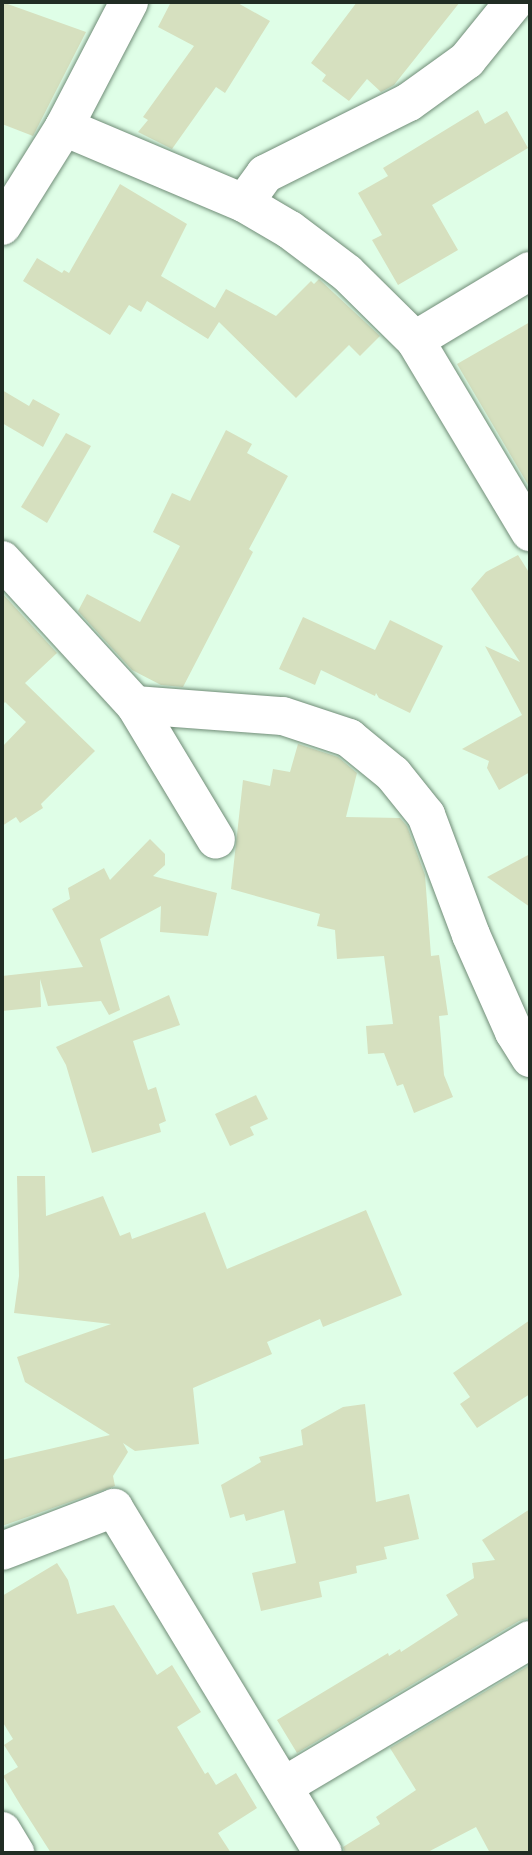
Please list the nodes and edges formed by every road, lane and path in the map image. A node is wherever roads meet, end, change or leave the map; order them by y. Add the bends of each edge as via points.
1 (129, 2) edge
2 (514, 2) edge
3 (64, 127) junction
4 (13, 184) edge
5 (244, 203) junction
6 (2, 226) edge
7 (530, 271) edge
8 (415, 340) junction
9 (524, 508) edge
10 (2, 560) edge
11 (135, 705) junction
12 (216, 840) dead end
13 (530, 1058) edge
14 (2, 1551) edge
15 (530, 1640) edge
16 (284, 1786) junction
17 (2, 1831) edge
18 (15, 1853) edge
19 (323, 1853) edge

1 - 3 street
2 - 5 street via 458,67 409,102 265,174
3 - 4 street
3 - 5 street
4 - 6 street
5 - 8 street via 290,230 347,274
7 - 8 street
8 - 9 street
10 - 11 street
11 - 12 street
11 - 13 street via 283,716 349,738 393,774 426,815 471,935
14 - 16 street via 114,1508
15 - 16 street
16 - 19 street
17 - 18 street

